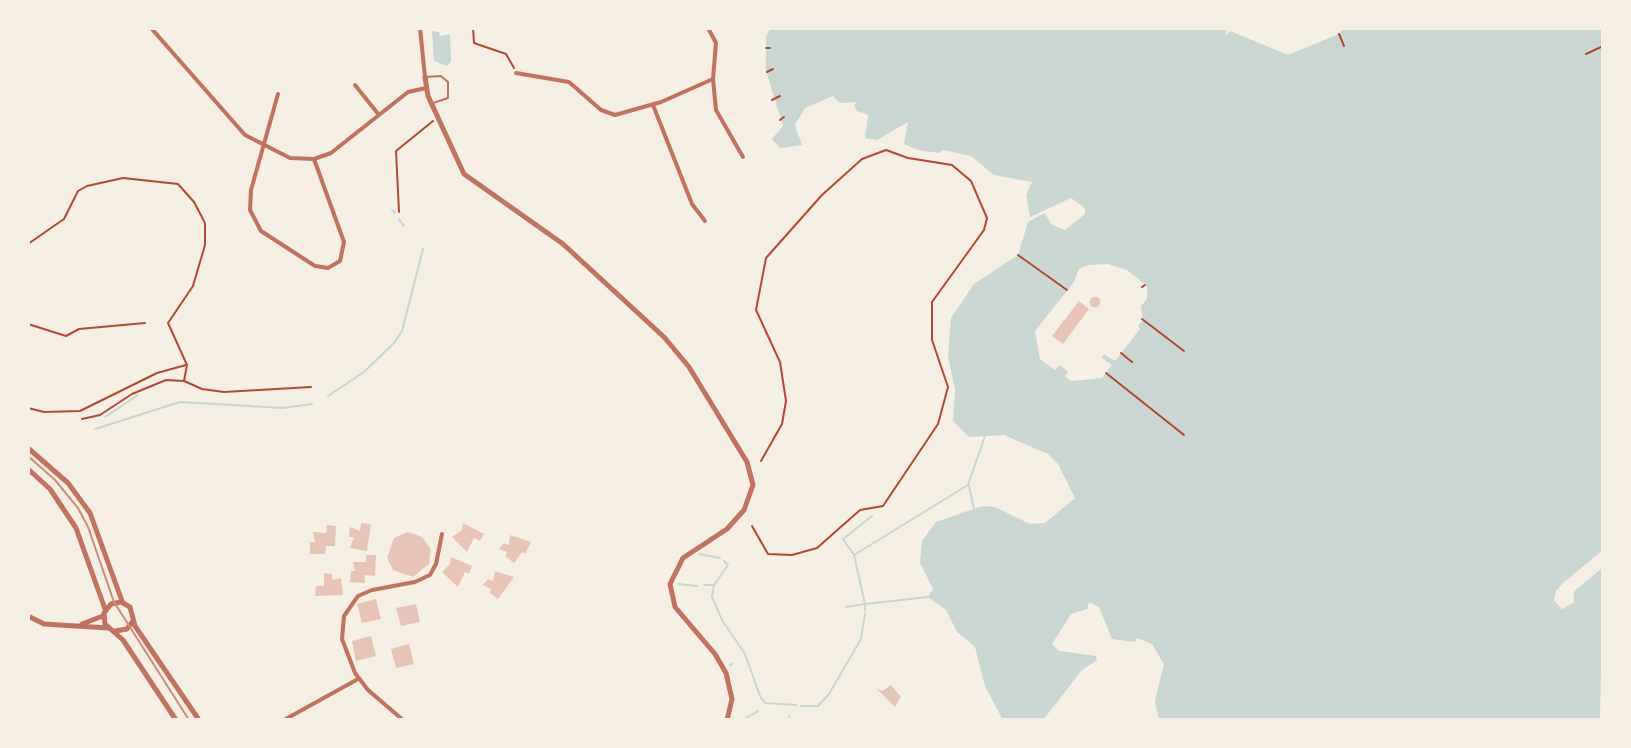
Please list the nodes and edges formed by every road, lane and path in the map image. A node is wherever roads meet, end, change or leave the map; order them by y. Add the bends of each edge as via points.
1 (151, 28) edge
2 (420, 28) edge
3 (473, 28) edge
4 (708, 28) edge
5 (1339, 34) dead end
6 (1344, 46) dead end
7 (1603, 46) edge
8 (1586, 54) dead end
9 (773, 69) dead end
10 (767, 72) dead end
11 (516, 73) joint
12 (425, 77) junction
13 (713, 79) junction
14 (355, 85) dead end
15 (426, 88) junction
16 (278, 94) dead end
17 (780, 96) dead end
18 (772, 100) dead end
19 (431, 104) junction
20 (653, 105) junction
21 (379, 115) junction
22 (784, 117) dead end
23 (437, 118) junction
24 (780, 120) dead end
25 (264, 147) junction
26 (743, 157) dead end
27 (314, 159) junction
28 (399, 212) dead end
29 (705, 221) dead end
30 (28, 244) edge
31 (1018, 255) dead end
32 (1067, 290) dead end
33 (1142, 319) dead end
34 (145, 323) dead end
35 (28, 324) edge
36 (1184, 351) dead end
37 (1121, 353) dead end
38 (1132, 362) dead end
39 (187, 365) junction
40 (1106, 373) dead end
41 (184, 381) junction
42 (311, 387) dead end
43 (28, 408) edge
44 (82, 419) dead end
45 (1184, 435) dead end
46 (30, 450) edge
47 (761, 461) dead end
48 (28, 469) edge
49 (752, 526) dead end
50 (442, 534) dead end
51 (123, 602) junction
52 (104, 613) junction
53 (28, 616) edge
54 (133, 620) junction
55 (78, 625) junction
56 (111, 630) junction
57 (358, 679) junction
58 (176, 720) edge
59 (199, 720) edge
60 (284, 720) edge
61 (403, 720) edge
62 (727, 720) edge

1 - 25 street via 245,135
2 - 12 street
3 - 11 path via 474,43 506,54
4 - 13 street via 716,48
5 - 6 path
7 - 8 path
9 - 10 path
11 - 20 street via 569,82 610,115
12 - 15 street
12 - 19 lane via 441,76 448,82 448,98
13 - 20 street
13 - 26 street via 716,110
14 - 21 street
15 - 19 street
15 - 21 street via 408,92
16 - 25 street
17 - 18 path
19 - 23 street
20 - 29 street via 692,204
21 - 27 street via 336,151
22 - 24 path
23 - 28 path via 396,151
23 - 62 street via 469,179 580,258 678,352 751,470 752,492 739,516 683,558 670,584 675,607 726,673 732,699
25 - 27 street via 290,158
25 - 27 street via 250,200 256,224 315,266 328,268 340,261 344,242
30 - 39 path via 64,219 78,191 87,186 123,178 178,184 205,223 205,245 193,286 168,323
31 - 32 path
33 - 36 path
34 - 35 path via 79,329 66,336
37 - 38 path
39 - 41 path
39 - 43 path via 157,373 86,410 67,414
40 - 45 path
41 - 42 path via 224,392
41 - 44 path via 158,382 100,415
46 - 51 street via 68,483 90,513
47 - 49 path via 785,407 780,362 756,310 766,258 862,159 886,150 952,165 971,181 987,218 984,230 932,302 932,340 948,387 938,424 883,506 860,510 817,548 768,554
48 - 52 street via 50,489 76,528
50 - 57 street via 430,575 372,590 350,605 342,639
51 - 52 street via 112,603
51 - 54 street via 132,609
52 - 55 street
52 - 56 street
53 - 55 street via 44,624
54 - 56 street via 127,629
54 - 59 street
55 - 56 street
56 - 58 street
57 - 60 street
57 - 61 street

